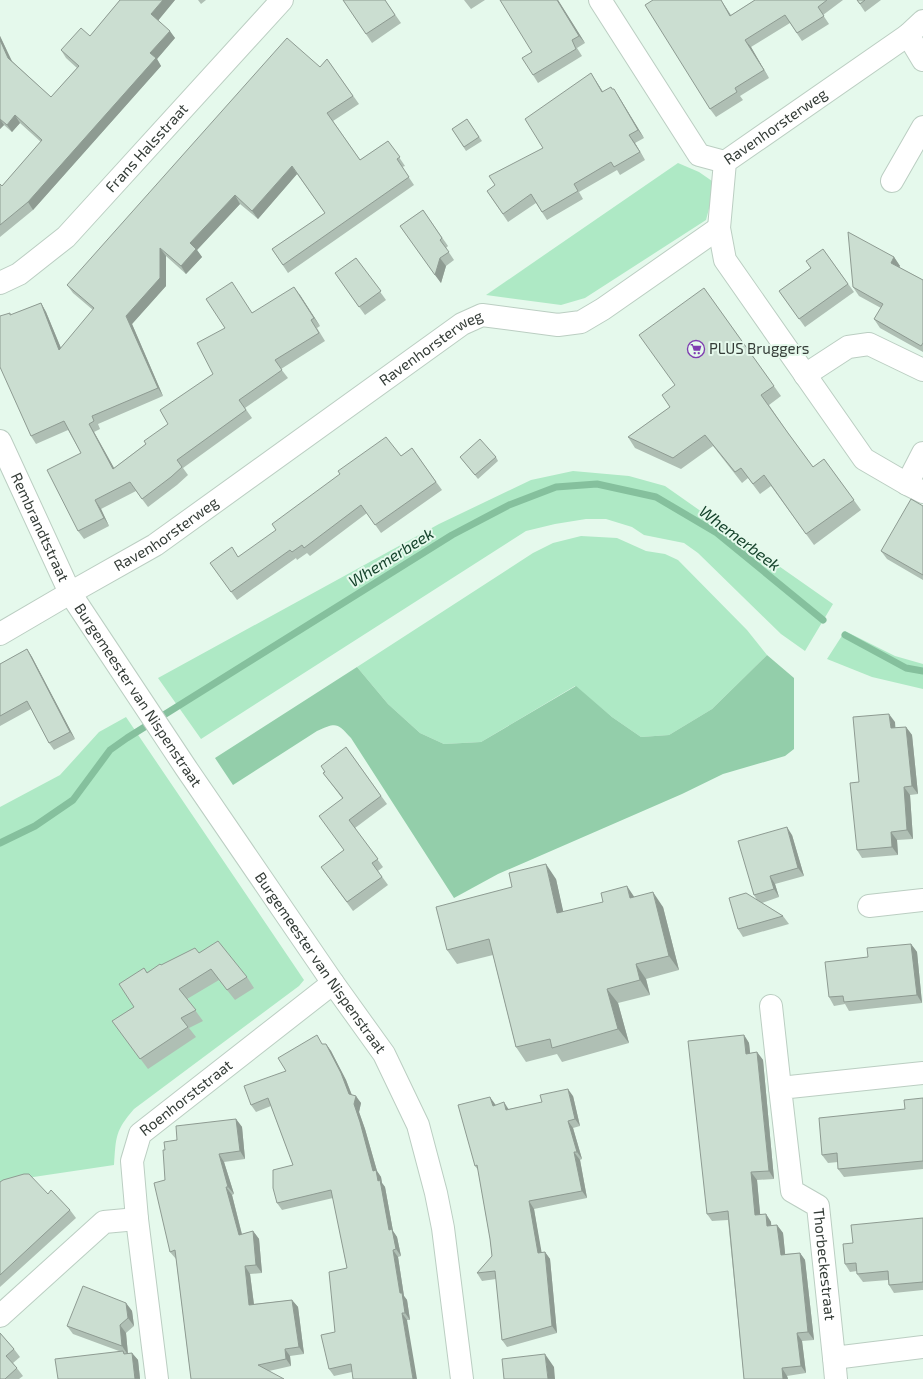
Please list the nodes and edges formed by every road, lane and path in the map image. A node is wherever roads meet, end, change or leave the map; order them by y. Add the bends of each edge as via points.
1 (282, 0) edge
2 (600, 0) edge
3 (916, 28) edge
4 (923, 60) edge
5 (923, 127) edge
6 (725, 162) junction
7 (892, 181) dead end
8 (719, 228) junction
9 (0, 283) edge
10 (923, 370) edge
11 (805, 375) junction
12 (0, 441) edge
13 (923, 453) edge
14 (915, 488) edge
15 (70, 593) junction
16 (0, 634) edge
17 (923, 900) edge
18 (869, 906) dead end
19 (333, 984) junction
20 (770, 1006) dead end
21 (923, 1072) edge
22 (780, 1088) junction
23 (137, 1219) junction
24 (0, 1316) edge
25 (923, 1347) edge
26 (835, 1369) edge
27 (157, 1379) edge
28 (462, 1379) edge

1 - 9 street, Frans Halsstraat via 66,237 19,274
2 - 6 street via 699,155
3 - 4 street
3 - 6 street, Ravenhorsterweg
5 - 7 street
6 - 8 street, Ravenhorsterweg
8 - 11 street via 725,260
8 - 15 street, Ravenhorsterweg via 603,309 580,322 558,325 482,314 462,324 155,545
10 - 11 street via 869,344 848,347
11 - 14 street via 864,459
12 - 15 street, Rembrandtstraat
13 - 14 street
15 - 16 street, Ravenhorsterweg
15 - 19 street, Burgemeester van Nispenstraat
17 - 18 street
19 - 23 street, Roenhorststraat via 140,1134 132,1161
19 - 28 street, Burgemeester van Nispenstraat via 384,1054 418,1125 443,1228
20 - 22 street, Thorbeckestraat
21 - 22 street
22 - 26 street, Thorbeckestraat via 792,1191 818,1206
23 - 24 street via 104,1222
23 - 27 street, Roenhorststraat
25 - 26 street, Thorbeckestraat

